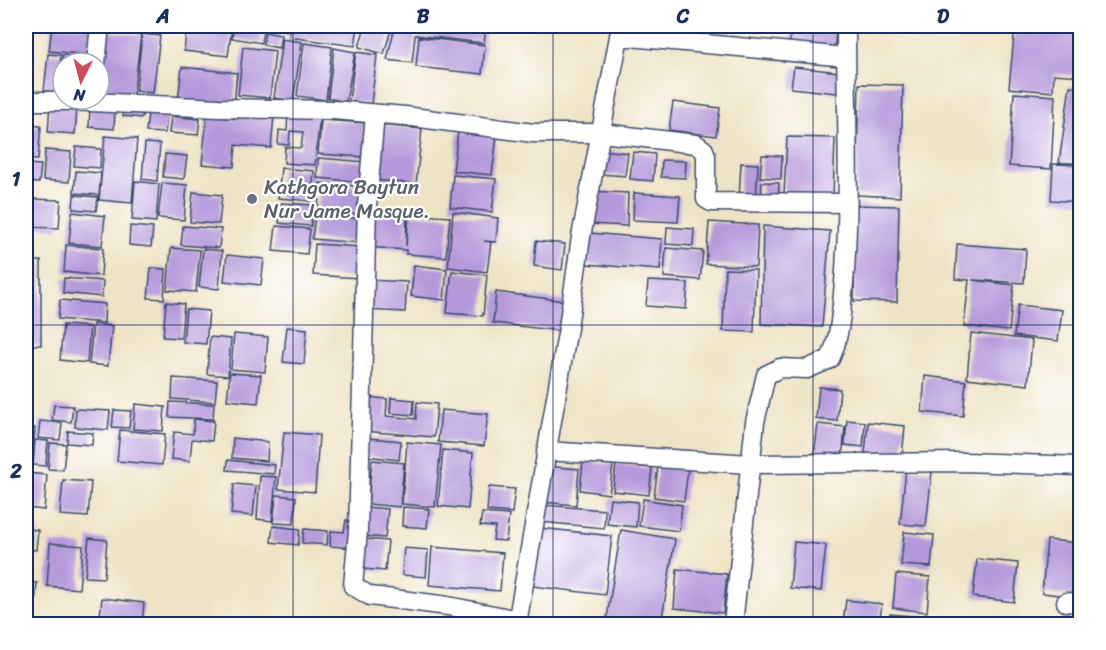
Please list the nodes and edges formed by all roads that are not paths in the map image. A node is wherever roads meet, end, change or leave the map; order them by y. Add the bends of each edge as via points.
1 (100, 26) edge
2 (846, 26) edge
3 (620, 31) edge
4 (97, 51) edge
5 (846, 57) junction
6 (26, 101) edge
7 (51, 101) edge
8 (111, 101) edge
9 (375, 114) junction
10 (602, 133) junction
11 (847, 203) junction
12 (546, 451) junction
13 (750, 464) junction
14 (1080, 466) edge
15 (518, 622) edge
16 (733, 624) edge

1 - 4 street
2 - 5 street
3 - 5 street
3 - 10 street
5 - 11 street
6 - 7 street
8 - 9 street
9 - 10 street via 533,133
9 - 15 street via 367,206 353,586 370,596 448,606
10 - 11 street via 696,144 706,156 706,199 711,202
10 - 12 street
11 - 13 street via 847,247 836,346 830,359 819,365 807,369 780,368 766,375
12 - 13 street
12 - 15 street
13 - 14 street via 963,462
13 - 16 street

